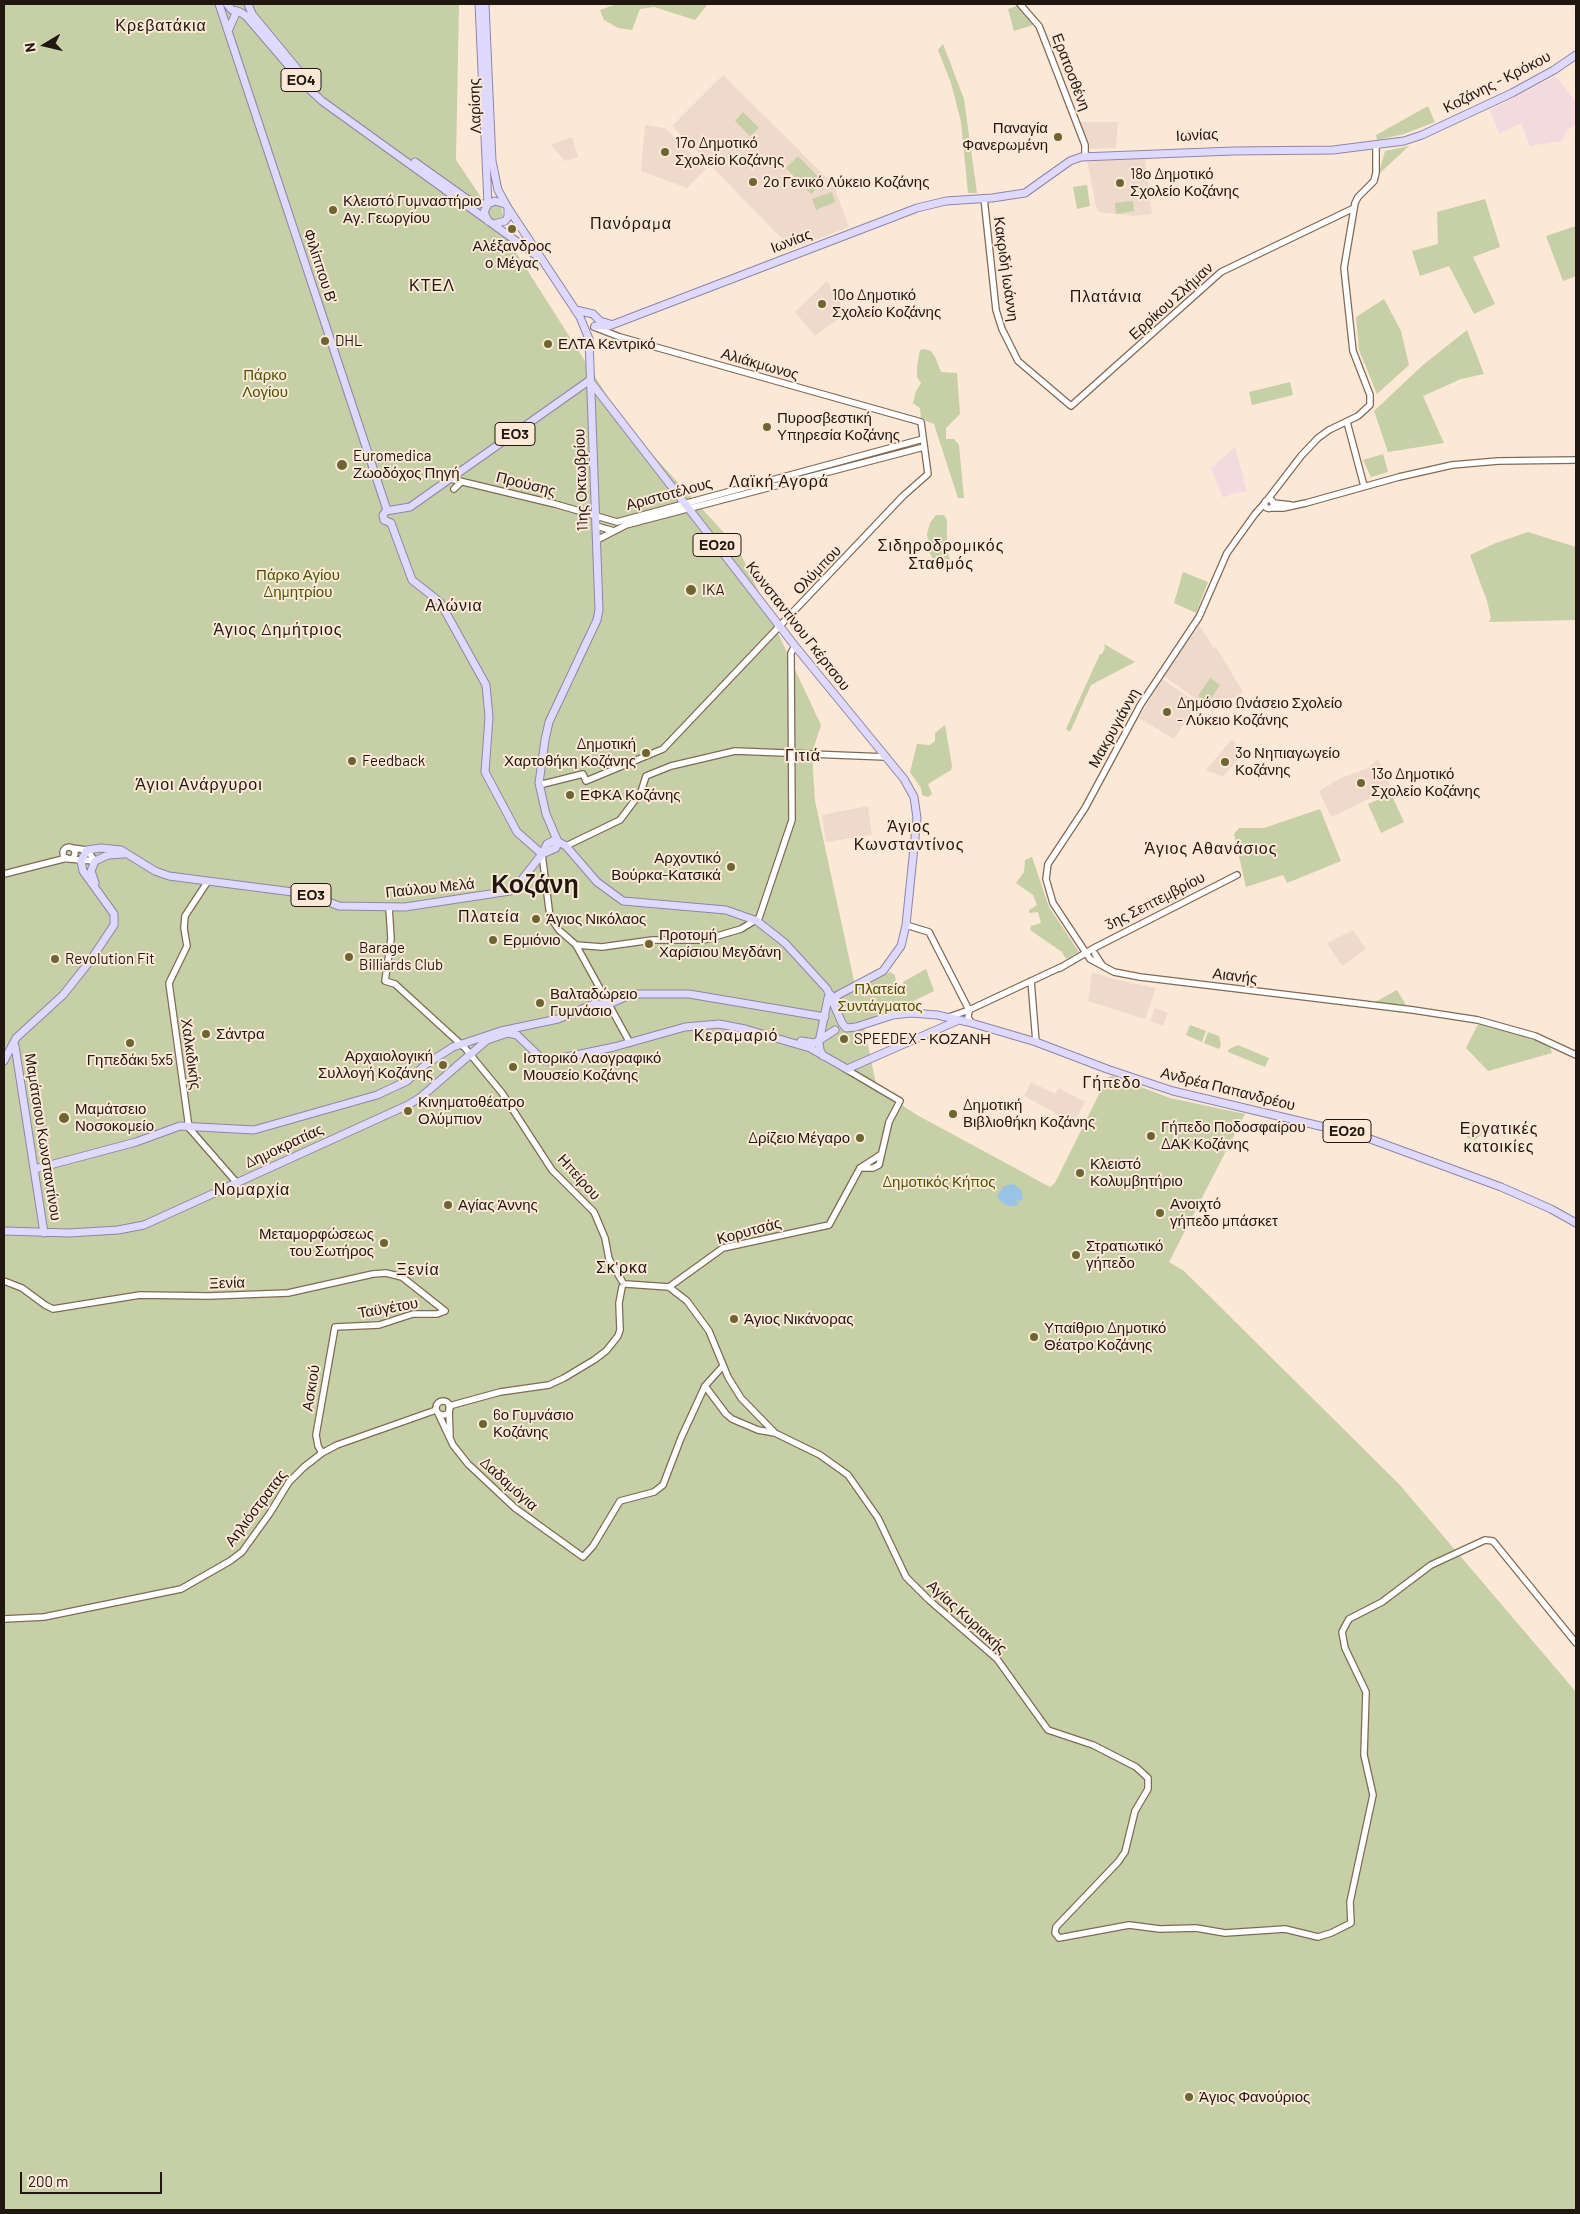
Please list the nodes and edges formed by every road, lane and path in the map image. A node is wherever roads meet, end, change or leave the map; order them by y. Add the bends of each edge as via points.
1 (219, 4) edge
2 (228, 4) edge
3 (247, 4) edge
4 (479, 4) edge
5 (485, 4) edge
6 (1020, 4) edge
7 (237, 11) junction
8 (224, 18) junction
9 (228, 31) junction
10 (1576, 55) edge
11 (1376, 146) junction
12 (1086, 153) junction
13 (486, 189) junction
14 (980, 198) junction
15 (472, 201) junction
16 (488, 204) junction
17 (506, 206) junction
18 (1354, 208) junction
19 (491, 223) junction
20 (542, 259) junction
21 (576, 310) junction
22 (591, 325) junction
23 (590, 380) junction
24 (579, 390) junction
25 (591, 396) junction
26 (1071, 406) joint
27 (1347, 422) junction
28 (923, 439) junction
29 (924, 447) junction
30 (1576, 460) edge
31 (451, 479) junction
32 (462, 482) junction
33 (1364, 486) junction
34 (454, 489) dead end
35 (685, 502) junction
36 (1270, 504) junction
37 (410, 507) junction
38 (691, 509) junction
39 (390, 510) junction
40 (411, 515) dead end
41 (596, 516) junction
42 (391, 523) junction
43 (596, 526) junction
44 (614, 531) junction
45 (597, 540) junction
46 (780, 627) junction
47 (795, 646) junction
48 (806, 661) junction
49 (792, 665) junction
50 (793, 752) junction
51 (878, 753) junction
52 (539, 783) junction
53 (557, 845) junction
54 (566, 846) junction
55 (72, 848) junction
56 (87, 850) junction
57 (542, 854) junction
58 (131, 856) junction
59 (66, 857) junction
60 (81, 861) junction
61 (95, 861) junction
62 (528, 872) junction
63 (544, 873) junction
64 (4, 874) edge
65 (1236, 875) dead end
66 (208, 881) junction
67 (389, 907) junction
68 (757, 921) junction
69 (906, 925) junction
70 (904, 937) junction
71 (576, 944) junction
72 (1087, 954) junction
73 (1031, 981) junction
74 (604, 994) junction
75 (830, 995) junction
76 (598, 1004) junction
77 (609, 1004) junction
78 (834, 1004) junction
79 (969, 1010) junction
80 (840, 1019) junction
81 (949, 1019) junction
82 (824, 1020) junction
83 (972, 1023) junction
84 (835, 1030) junction
85 (517, 1031) junction
86 (924, 1034) junction
87 (776, 1038) junction
88 (819, 1042) junction
89 (1036, 1042) junction
90 (630, 1043) junction
91 (460, 1044) junction
92 (15, 1046) junction
93 (470, 1054) junction
94 (1576, 1055) edge
95 (824, 1056) junction
96 (6, 1060) edge
97 (18, 1060) junction
98 (858, 1066) junction
99 (844, 1068) junction
100 (4, 1070) edge
101 (857, 1076) junction
102 (189, 1128) junction
103 (880, 1155) junction
104 (860, 1168) junction
105 (34, 1169) junction
106 (237, 1183) junction
107 (1576, 1223) edge
108 (4, 1231) edge
109 (44, 1233) junction
110 (4, 1281) edge
111 (624, 1284) junction
112 (669, 1287) junction
113 (445, 1311) joint
114 (335, 1327) joint
115 (723, 1366) junction
116 (705, 1386) junction
117 (449, 1407) junction
118 (437, 1411) junction
119 (771, 1431) junction
120 (450, 1440) junction
121 (322, 1453) junction
122 (4, 1619) edge
123 (1575, 1640) edge

1 - 8 main road, Φιλίππου Β'
2 - 7 main road, ΕΟ4
2 - 8 main road
3 - 7 main road, ΕΟ4
3 - 15 main road, ΕΟ4 via 316,90 344,113
4 - 13 main road, Λαρίσης
5 - 17 main road, Λαρίσης via 492,161 498,190
6 - 12 street, Ερατοσθένη via 1039,26
7 - 9 main road
7 - 19 main road, ΕΟ4 via 254,25 322,101
8 - 9 main road, Φιλίππου Β'
9 - 39 main road, Φιλίππου Β'
10 - 11 main road, Κοζάνης - Κρόκου via 1531,83 1429,132
11 - 12 main road, Ιωνίας
11 - 18 street via 1374,181 1358,197
12 - 14 main road, Ιωνίας via 1070,156 1024,189
13 - 15 main road via 481,197
13 - 16 main road, Λαρίσης
14 - 22 main road, Ιωνίας via 955,200 903,213 612,324
14 - 26 street, Κακριδή Ιωάννη via 996,310 1002,329 1018,361
15 - 16 main road, ΕΟ4
16 - 17 main road via 495,201
16 - 19 main road via 484,212
17 - 19 main road via 508,217 504,222
17 - 20 main road, 11ης Οκτωβρίου
18 - 26 street, Ερρίκου Σλήμαν via 1221,272
18 - 27 street, Μακρυγιάννη via 1345,258 1345,281 1353,351 1370,399 1366,410
19 - 20 main road, 11ης Οκτωβρίου
20 - 21 main road, 11ης Οκτωβρίου
21 - 22 main road, 11ης Οκτωβρίου
21 - 22 main road via 594,315
22 - 23 main road, 11ης Οκτωβρίου
22 - 28 street, Αλιάκμωνος via 620,337 921,422
23 - 24 main road, ΕΟ3
23 - 25 main road, 11ης Οκτωβρίου
23 - 35 main road, Κωνσταντίνου Γκέρτσου / ΕΟ20
24 - 25 main road
24 - 31 main road, ΕΟ3
25 - 41 main road, 11ης Οκτωβρίου
27 - 33 street
27 - 36 street, Μακρυγιάννη via 1318,438 1282,481
28 - 29 street
28 - 35 street, Αριστοτέλους
29 - 38 street, Αριστοτέλους
29 - 46 street, Ολύμπου via 928,474 903,496
30 - 33 street via 1463,464
31 - 32 street, Προύσης
31 - 37 main road, ΕΟ3
32 - 34 street
32 - 41 street, Προύσης
33 - 36 street via 1293,506
35 - 38 main road, Κωνσταντίνου Γκέρτσου / ΕΟ20
35 - 41 street, Αριστοτέλους via 617,522
36 - 72 street, Μακρυγιάννη via 1253,518 1223,561 1200,617 1141,704 1085,808 1048,864 1046,880 1050,897
37 - 39 main road, ΕΟ3
37 - 40 main road via 408,512
38 - 44 street, Αριστοτέλους
38 - 46 main road, Κωνσταντίνου Γκέρτσου / ΕΟ20
39 - 42 main road via 396,518
39 - 42 main road via 384,513 383,518
41 - 43 main road, 11ης Οκτωβρίου
42 - 57 main road via 412,580 440,602 486,685 489,717 485,772 518,832
43 - 44 street, Αριστοτέλους
43 - 45 main road, 11ης Οκτωβρίου
44 - 45 street, Αριστοτέλους
45 - 52 main road, 11ης Οκτωβρίου via 597,620 549,722
46 - 47 main road, Κωνσταντίνου Γκέρτσου / ΕΟ20
46 - 52 street, Ολύμπου via 663,749 586,781 583,774
47 - 48 main road, Κωνσταντίνου Γκέρτσου / ΕΟ20
47 - 49 street via 791,653
48 - 49 street via 798,660
48 - 51 main road, Κωνσταντίνου Γκέρτσου / ΕΟ20
49 - 50 street
50 - 51 street
50 - 54 street via 735,751 671,766 646,776 641,792 624,817
50 - 68 street via 792,820
51 - 69 main road, Κωνσταντίνου Γκέρτσου / ΕΟ20 via 886,757 912,792 916,803
52 - 53 main road
53 - 54 main road
53 - 57 main road, ΕΟ3
54 - 68 main road via 593,878 623,900 726,910
55 - 56 street
55 - 59 street via 74,854
55 - 59 street via 66,848
56 - 58 main road, Παύλου Μελά / ΕΟ3 via 116,849
56 - 60 main road
56 - 61 street
57 - 62 main road, Παύλου Μελά / ΕΟ3
57 - 63 street
58 - 61 main road, Παύλου Μελά / ΕΟ3 via 117,854
58 - 66 main road, Παύλου Μελά / ΕΟ3 via 164,875
59 - 60 street
59 - 64 street
60 - 61 street
60 - 96 main road via 84,873 114,914 114,925 63,995 16,1038
61 - 92 main road via 92,878 116,912 117,926 69,994
62 - 63 street via 539,869
62 - 67 main road, Παύλου Μελά / ΕΟ3 via 515,888 505,892
63 - 71 street via 548,913 559,930
65 - 72 street, 3ης Σεπτεμβρίου
66 - 67 main road, Παύλου Μελά / ΕΟ3 via 308,894 339,906
66 - 102 street, Χαλκιδικής via 185,916 187,946 169,983
67 - 91 street, Ηπείρου via 391,939 385,981 395,984
68 - 71 street via 704,940 652,940 602,947
68 - 75 main road via 785,943
69 - 70 main road, ΕΟ20
69 - 79 street via 929,932
70 - 75 main road, ΕΟ20 via 878,971
70 - 78 main road, ΕΟ20 via 885,969 838,995
71 - 74 street
72 - 73 street, 3ης Σεπτεμβρίου
72 - 94 street, Αιανής via 1114,972 1140,977 1478,1020 1535,1036
73 - 79 street, 3ης Σεπτεμβρίου
73 - 89 street
74 - 76 main road
74 - 77 street
75 - 78 main road
75 - 82 main road
76 - 77 main road
76 - 85 main road
77 - 82 main road via 632,994 689,994
77 - 90 street
78 - 80 main road
79 - 81 street, 3ης Σεπτεμβρίου
79 - 83 street via 968,1018
80 - 81 main road, Ανδρέα Παπανδρέου / ΕΟ20 via 844,1027 850,1028 904,1013
80 - 82 main road, ΕΟ20 via 832,1013
80 - 84 main road
81 - 83 main road, Ανδρέα Παπανδρέου / ΕΟ20
81 - 86 main road, 3ης Σεπτεμβρίου
81 - 86 main road, 3ης Σεπτεμβρίου
82 - 84 main road via 828,1028
82 - 88 main road
83 - 89 main road, Ανδρέα Παπανδρέου / ΕΟ20
84 - 88 main road
85 - 90 main road via 542,1060 547,1061
85 - 91 main road
85 - 93 main road, Δημοκρατίας via 489,1038
86 - 98 main road, 3ης Σεπτεμβρίου
87 - 88 main road
87 - 90 main road via 730,1025 709,1024 666,1031
87 - 95 main road via 810,1048
88 - 95 main road
89 - 107 main road, Ανδρέα Παπανδρέου / ΕΟ20 via 1166,1089 1362,1136 1500,1187
91 - 93 street, Ηπείρου
91 - 102 main road via 431,1061 407,1081 377,1095 254,1130
92 - 96 main road
92 - 97 main road, Μαμάτσιου Κωνσταντίνου
93 - 106 main road, Δημοκρατίας via 408,1105
93 - 111 street, Ηπείρου via 502,1093 557,1176 594,1212 605,1238 609,1259
95 - 99 main road
96 - 97 main road
96 - 100 main road
97 - 105 main road, Μαμάτσιου Κωνσταντίνου
98 - 99 main road, 3ης Σεπτεμβρίου
98 - 101 street
99 - 101 street
101 - 103 street via 900,1101 889,1122
102 - 105 main road via 180,1126 136,1142
102 - 106 street
103 - 104 street
103 - 104 street via 876,1167
104 - 112 street, Κορυτσάς via 829,1225 723,1248
105 - 109 main road, Μαμάτσιου Κωνσταντίνου
106 - 109 main road, Δημοκρατίας via 142,1225 104,1231
108 - 109 main road, Δημοκρατίας
110 - 113 street, Ξενία via 22,1288 48,1307 57,1308 140,1296 288,1293 386,1273 402,1277
111 - 112 street
111 - 117 street, Αηλιόστρατας via 619,1303 618,1336 594,1360 548,1385 500,1392
112 - 115 street, Αγίας Κυριακής via 687,1301 709,1332
113 - 114 street, Ταϋγέτου via 413,1314 379,1325
114 - 121 street, Ασκιού via 316,1435
115 - 116 street
115 - 119 street, Αγίας Κυριακής via 741,1398
116 - 119 street via 732,1420
116 - 120 street, Δαδαμόγια via 663,1485 654,1492 620,1501 583,1557 503,1498 468,1464
117 - 118 street, Αηλιόστρατας via 445,1414
117 - 118 street, Αηλιόστρατας via 446,1401 441,1400 437,1403
117 - 120 street
118 - 120 street, Δαδαμόγια
118 - 121 street, Αηλιόστρατας
119 - 123 street, Αγίας Κυριακής via 820,1455 848,1475 878,1518 906,1577 997,1658 1048,1730 1093,1745 1136,1767 1148,1778 1148,1788 1135,1811 1125,1852 1056,1928 1055,1935 1062,1938 1122,1925 1225,1933 1285,1929 1318,1937 1351,1923 1350,1902 1373,1795 1364,1755 1366,1692 1342,1639 1343,1627 1349,1619 1382,1602 1431,1565 1488,1539 1500,1547
121 - 122 street, Αηλιόστρατας via 289,1482 242,1552 181,1589 44,1617

